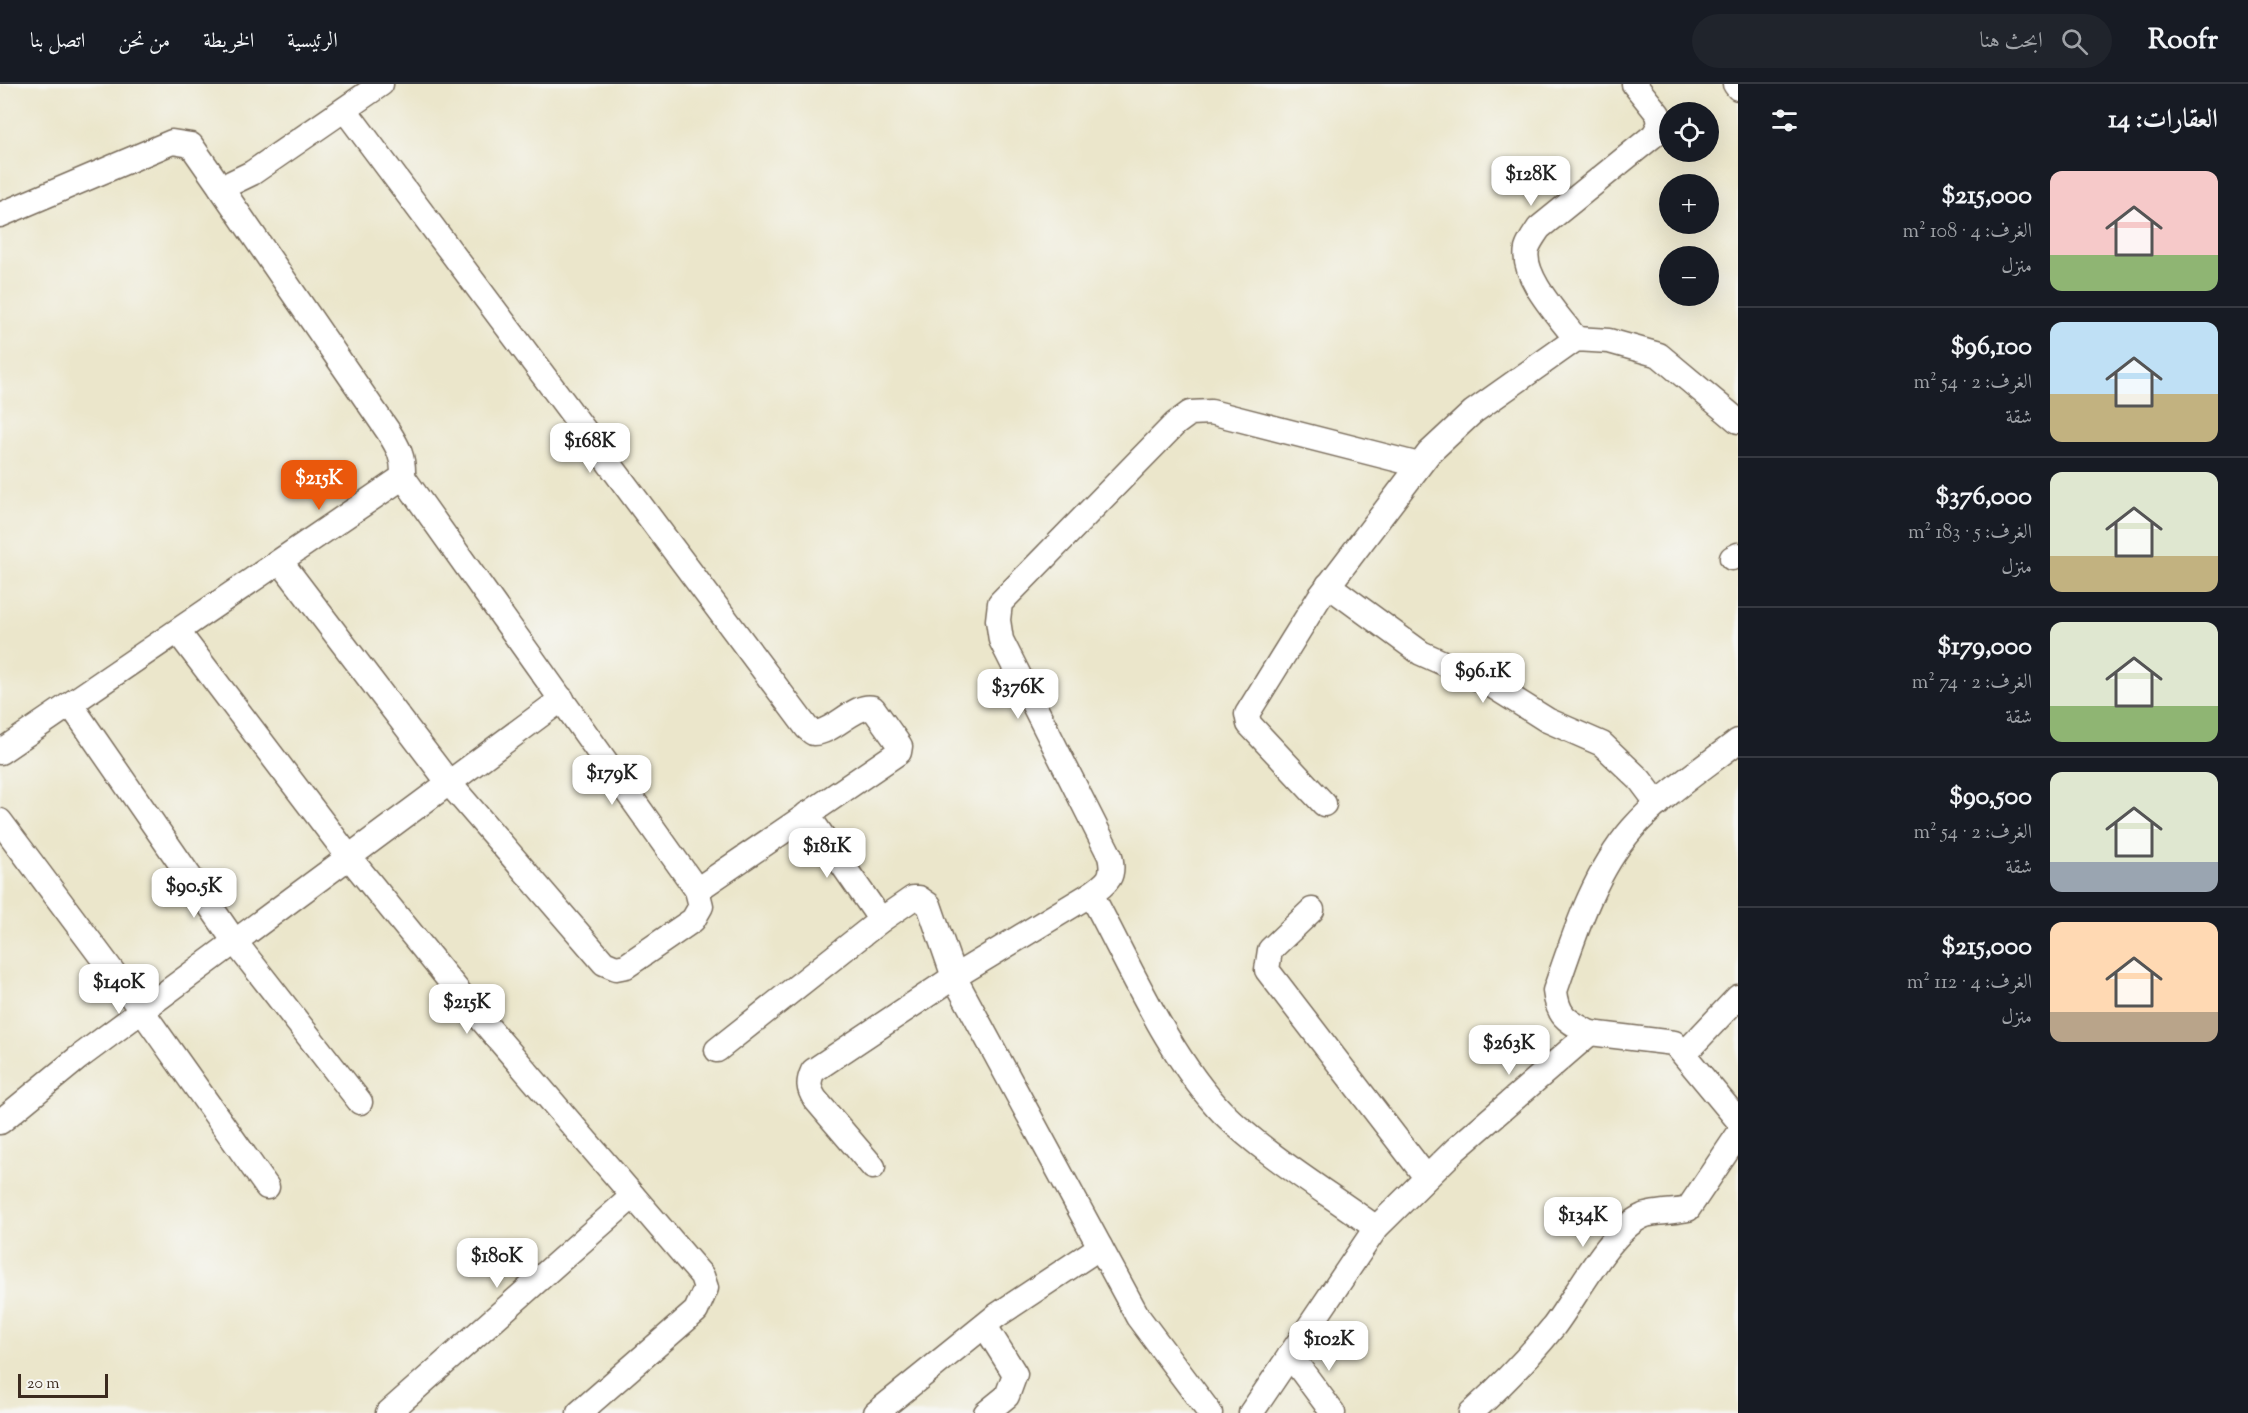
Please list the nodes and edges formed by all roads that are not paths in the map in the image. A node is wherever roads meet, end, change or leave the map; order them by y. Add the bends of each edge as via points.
1 (381, 84) edge
2 (1634, 84) edge
3 (1735, 84) edge
4 (1738, 87) edge
5 (345, 110) junction
6 (221, 188) junction
7 (0, 215) edge
8 (1576, 339) junction
9 (1738, 420) edge
10 (1419, 465) junction
11 (403, 477) junction
12 (281, 562) junction
13 (1328, 585) junction
14 (178, 632) junction
15 (562, 699) junction
16 (71, 705) junction
17 (1738, 741) edge
18 (0, 752) edge
19 (449, 783) junction
20 (1324, 804) dead end
21 (1658, 804) junction
22 (807, 814) junction
23 (0, 821) edge
24 (349, 857) junction
25 (697, 890) junction
26 (1091, 894) junction
27 (1312, 910) dead end
28 (881, 920) junction
29 (235, 942) junction
30 (954, 977) junction
31 (1738, 997) edge
32 (142, 1011) junction
33 (1590, 1033) junction
34 (717, 1050) dead end
35 (1684, 1054) junction
36 (360, 1102) dead end
37 (1738, 1120) edge
38 (0, 1122) edge
39 (1738, 1135) edge
40 (873, 1167) dead end
41 (1426, 1177) junction
42 (267, 1187) dead end
43 (633, 1196) junction
44 (1376, 1228) junction
45 (1100, 1247) junction
46 (985, 1326) junction
47 (1290, 1355) junction
48 (1250, 1412) edge
49 (388, 1413) edge
50 (579, 1413) edge
51 (876, 1413) edge
52 (986, 1413) edge
53 (1210, 1413) edge
54 (1333, 1413) edge
55 (1471, 1413) edge

1 - 5 street
2 - 8 street via 1658,114 1660,124 1654,135 1539,228 1527,249 1529,271
3 - 4 street
5 - 6 street via 252,173
5 - 22 street via 807,728 813,733 824,732 867,706 875,710 900,746 895,755
6 - 7 street via 191,145 172,142
6 - 11 street via 392,438 404,462
8 - 9 street via 1610,341 1659,355
8 - 10 street via 1473,412
10 - 13 street
10 - 26 street via 1211,412 1190,413 1175,423 1000,603 1000,640 1110,856 1109,882
11 - 12 street
11 - 15 street
12 - 14 street
12 - 19 street
13 - 20 street via 1247,714 1249,724
13 - 21 street via 1421,653 1488,683 1547,720 1602,744 1640,780
14 - 16 street
14 - 24 street
15 - 19 street
15 - 25 street
16 - 18 street
16 - 29 street
17 - 21 street
19 - 24 street
19 - 25 street via 610,966 626,966 693,920 701,906
21 - 33 street via 1631,830 1602,872 1555,991 1557,1006 1567,1021
22 - 25 street
22 - 28 street
23 - 32 street
24 - 29 street
24 - 43 street
26 - 30 street
26 - 44 street via 1173,1046 1201,1088 1244,1132
27 - 41 street via 1270,950 1267,970
28 - 30 street via 913,898 924,900
28 - 34 street
29 - 32 street
29 - 36 street
30 - 40 street via 813,1071 809,1090
30 - 45 street
31 - 35 street
32 - 38 street
32 - 42 street
33 - 35 street via 1668,1041
33 - 41 street
35 - 37 street
39 - 55 street via 1688,1209 1645,1214 1620,1234 1555,1324
41 - 44 street
43 - 49 street
43 - 50 street via 702,1276 706,1288 696,1311
44 - 47 street
45 - 46 street
45 - 53 street via 1143,1324
46 - 51 street
46 - 52 street via 1015,1374 1007,1396
47 - 48 street
47 - 54 street

